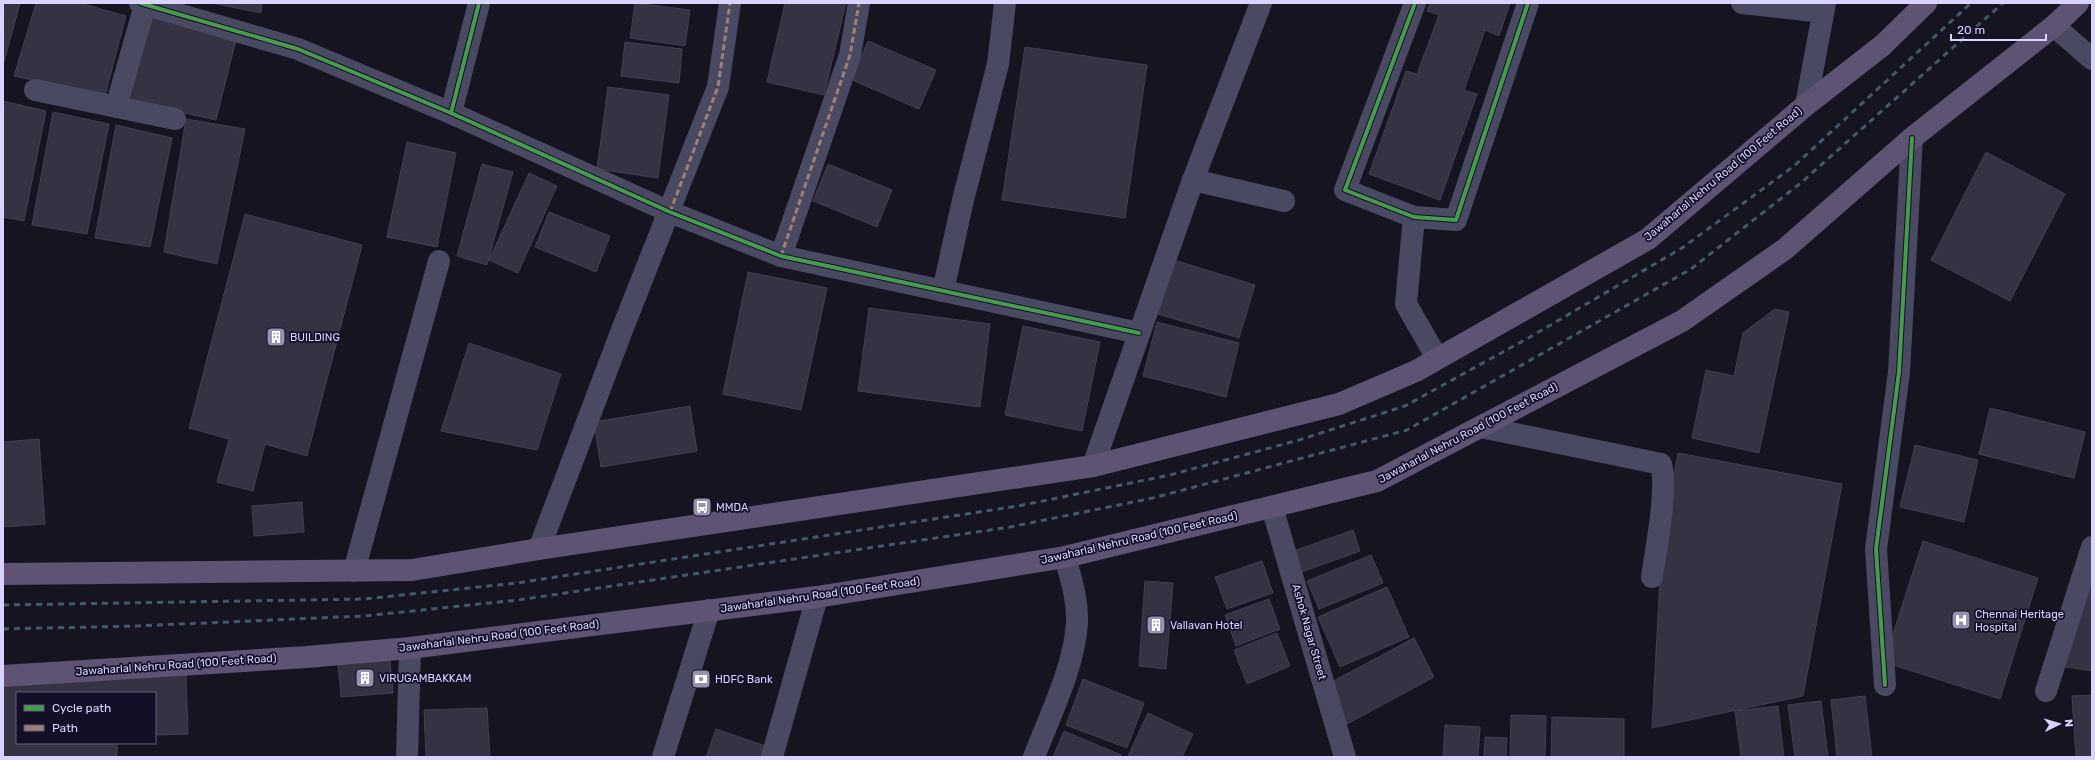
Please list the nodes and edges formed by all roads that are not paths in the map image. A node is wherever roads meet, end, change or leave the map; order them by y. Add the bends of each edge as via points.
1 (479, 3) edge
2 (730, 3) edge
3 (860, 3) edge
4 (1005, 3) edge
5 (1261, 3) edge
6 (1415, 3) edge
7 (1528, 3) edge
8 (1742, 3) edge
9 (1926, 3) edge
10 (2078, 3) edge
11 (143, 4) edge
12 (1824, 8) edge
13 (2054, 26) junction
14 (2092, 60) edge
15 (35, 90) dead end
16 (1806, 105) junction
17 (116, 107) junction
18 (451, 113) junction
19 (175, 119) dead end
20 (1912, 138) junction
21 (1193, 180) junction
22 (1284, 201) dead end
23 (670, 212) junction
24 (1414, 217) junction
25 (781, 256) junction
26 (439, 261) dead end
27 (943, 291) junction
28 (1140, 333) junction
29 (1436, 358) junction
30 (1481, 427) junction
31 (1093, 466) junction
32 (1272, 507) junction
33 (539, 548) junction
34 (2092, 548) edge
35 (1065, 557) junction
36 (354, 571) junction
37 (3, 574) edge
38 (1652, 577) dead end
39 (817, 597) junction
40 (709, 610) junction
41 (410, 648) junction
42 (3, 676) edge
43 (1885, 685) dead end
44 (2046, 691) dead end
45 (407, 757) edge
46 (663, 757) edge
47 (772, 757) edge
48 (1034, 757) edge
49 (1345, 757) edge

1 - 18 street
2 - 23 street via 718,87
3 - 25 street via 850,55
4 - 27 street via 998,64
5 - 21 street
6 - 24 street via 1344,190
7 - 24 street via 1456,220
8 - 12 street
9 - 16 main road, Jawaharlal Nehru Road (100 Feet Road) via 1883,45
10 - 13 main road, Jawaharlal Nehru Road (100 Feet Road)
11 - 17 street
11 - 18 street via 298,49
12 - 16 street
13 - 14 street
13 - 20 main road, Jawaharlal Nehru Road (100 Feet Road)
15 - 17 street
16 - 29 main road, Jawaharlal Nehru Road (100 Feet Road) via 1648,239
17 - 19 street
18 - 23 street
20 - 30 main road, Jawaharlal Nehru Road (100 Feet Road) via 1785,249 1682,321
20 - 43 street via 1899,372 1876,549
21 - 22 street
21 - 28 street
23 - 25 street
23 - 33 street
24 - 29 street via 1406,304
25 - 27 street
26 - 36 street
27 - 28 street
28 - 31 street
29 - 31 main road, Jawaharlal Nehru Road (100 Feet Road) via 1416,371 1340,404
30 - 32 main road, Jawaharlal Nehru Road (100 Feet Road) via 1377,481
30 - 38 street via 1661,464 1664,474 1663,490
31 - 33 main road, Jawaharlal Nehru Road (100 Feet Road)
32 - 35 main road, Jawaharlal Nehru Road (100 Feet Road)
32 - 49 street, Ashok Nagar Street
33 - 36 main road, Jawaharlal Nehru Road (100 Feet Road) via 412,570
34 - 44 street
35 - 39 main road, Jawaharlal Nehru Road (100 Feet Road)
35 - 48 street via 1075,590 1077,622 1074,649
36 - 37 main road, Jawaharlal Nehru Road (100 Feet Road)
39 - 40 main road, Jawaharlal Nehru Road (100 Feet Road)
39 - 47 street
40 - 41 main road, Jawaharlal Nehru Road (100 Feet Road)
40 - 46 street
41 - 42 main road, Jawaharlal Nehru Road (100 Feet Road)
41 - 45 street

